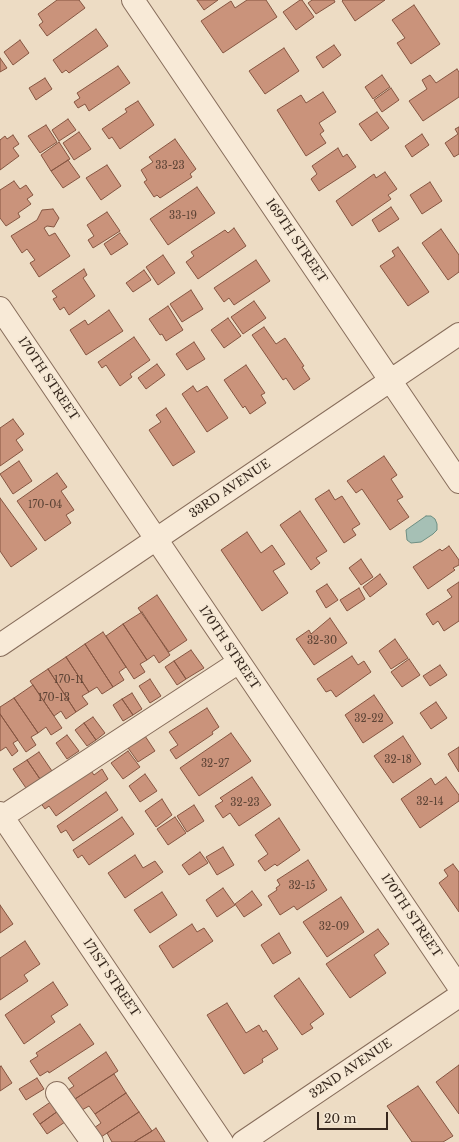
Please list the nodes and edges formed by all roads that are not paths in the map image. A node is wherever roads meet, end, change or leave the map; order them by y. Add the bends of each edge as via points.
1 (133, 0) edge
2 (0, 308) edge
3 (459, 334) edge
4 (390, 380) junction
5 (459, 482) edge
6 (156, 539) junction
7 (0, 645) edge
8 (239, 662) junction
9 (1, 815) edge
10 (459, 987) edge
11 (459, 996) edge
12 (57, 1093) dead end
13 (92, 1142) edge
14 (222, 1142) edge
15 (242, 1142) edge

1 - 4 street, 169TH STREET
2 - 6 street, 170TH STREET
3 - 4 street, 33RD AVENUE
4 - 5 street, 169TH STREET
4 - 6 street, 33RD AVENUE
6 - 7 street, 33RD AVENUE
6 - 8 street, 170TH STREET
8 - 9 street
8 - 10 street, 170TH STREET
9 - 14 street, 171ST STREET
11 - 15 street, 32ND AVENUE
12 - 13 street

